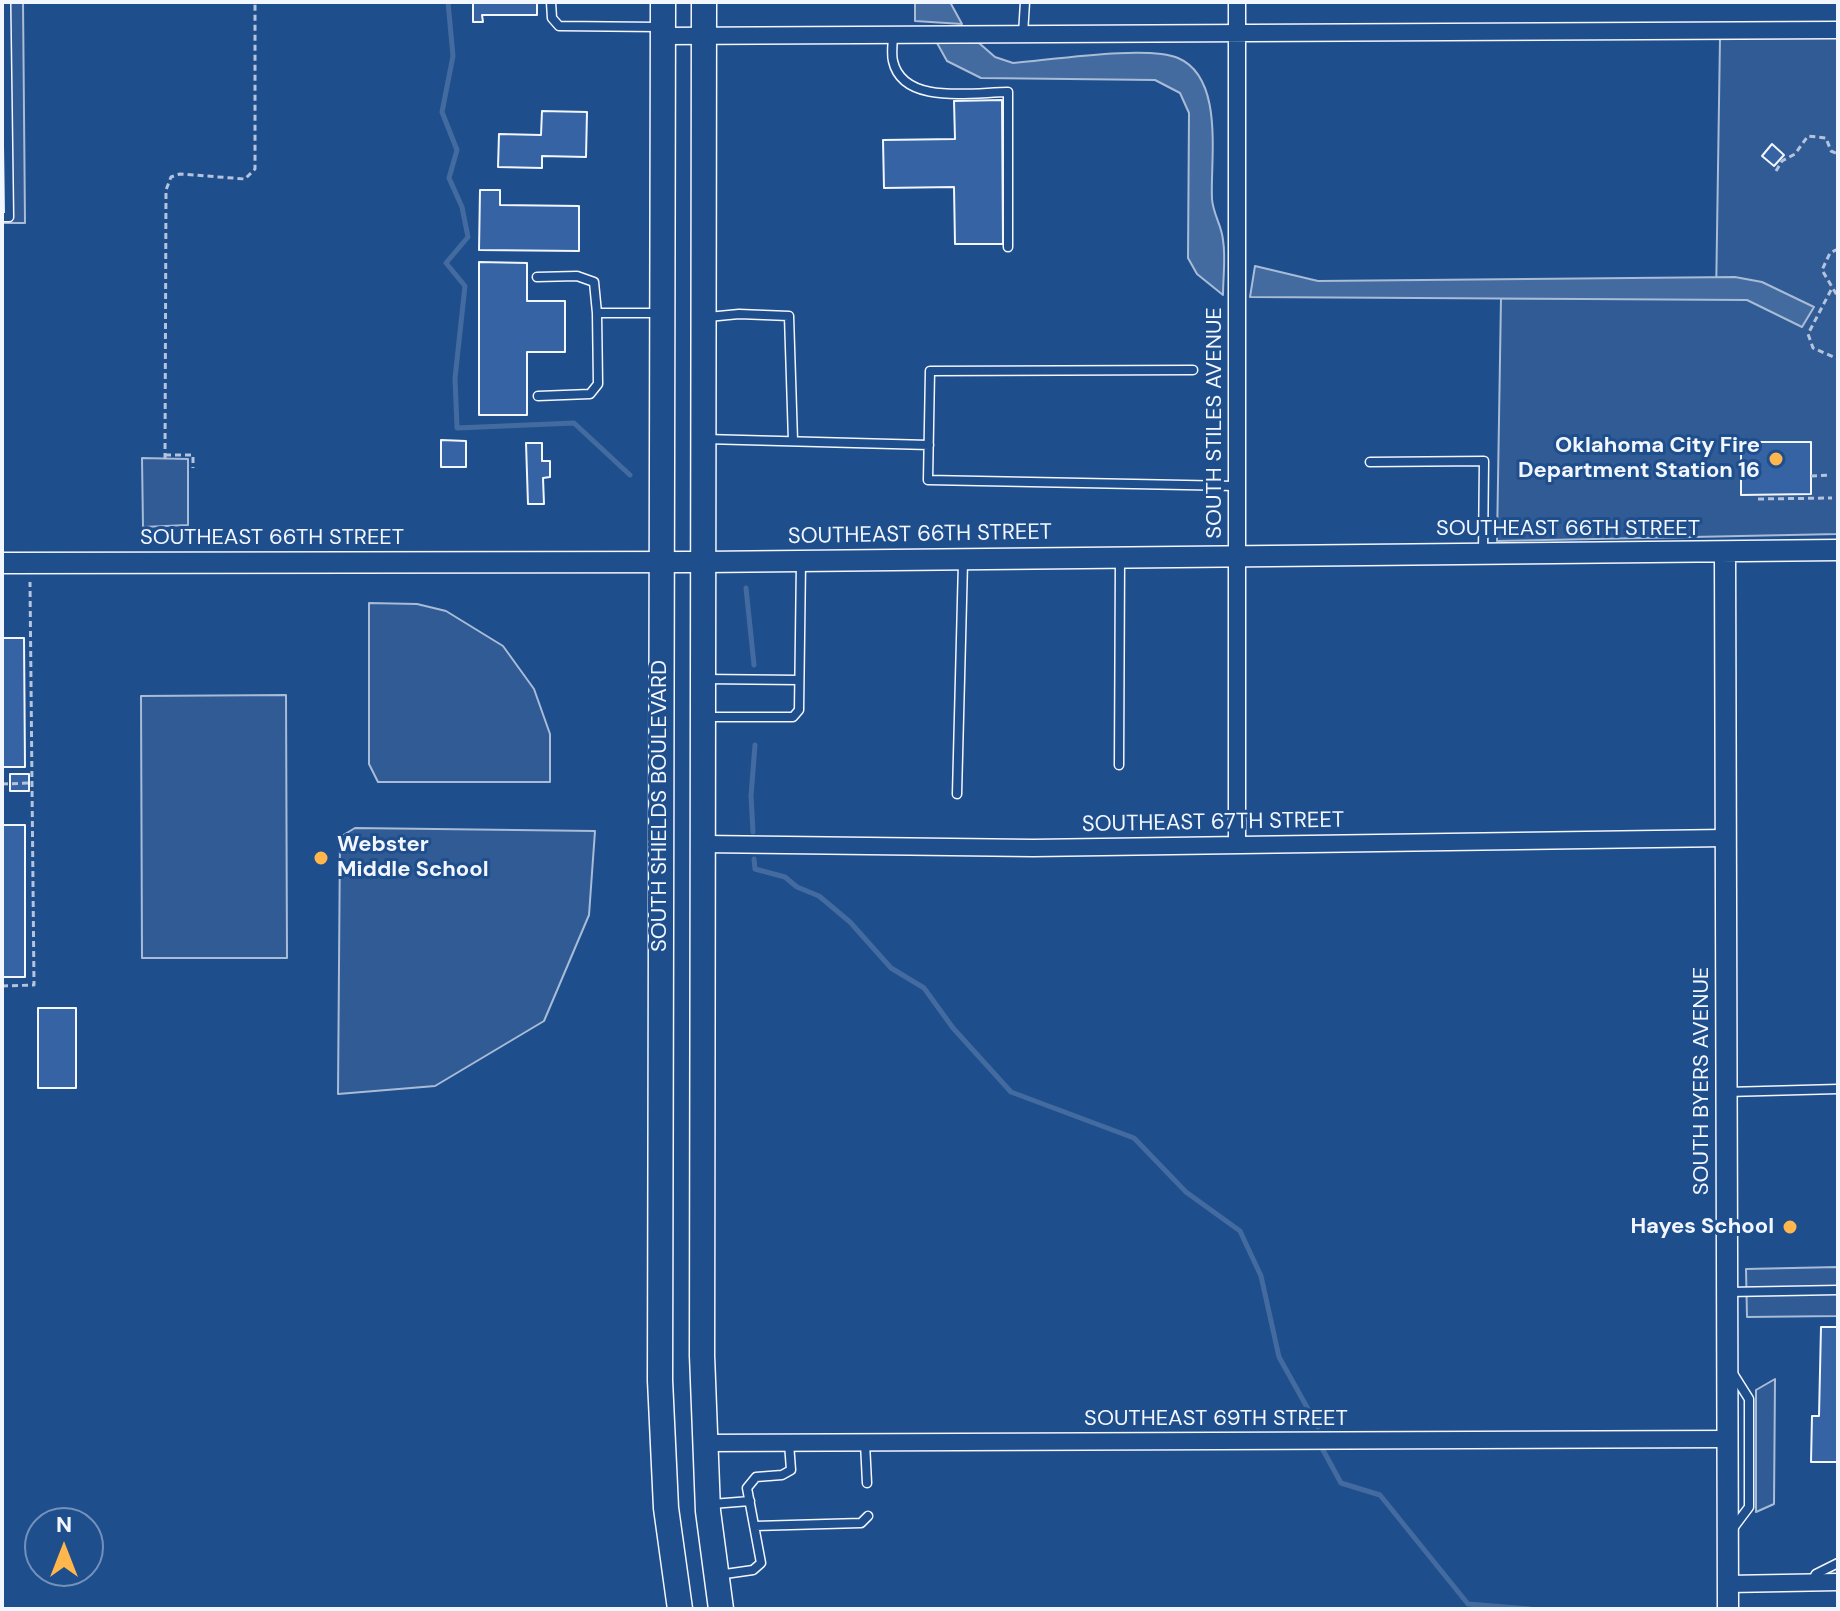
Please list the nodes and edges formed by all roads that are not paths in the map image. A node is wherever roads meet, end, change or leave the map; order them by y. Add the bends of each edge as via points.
1 (6, 2) edge
2 (551, 2) edge
3 (663, 2) edge
4 (704, 2) edge
5 (1025, 2) edge
6 (1237, 2) edge
7 (4, 30) edge
8 (1838, 30) edge
9 (663, 32) junction
10 (1237, 33) junction
11 (893, 35) junction
12 (1023, 35) junction
13 (704, 36) junction
14 (2, 217) edge
15 (1008, 247) dead end
16 (537, 277) dead end
17 (597, 313) junction
18 (663, 313) junction
19 (704, 317) junction
20 (1193, 370) dead end
21 (538, 396) dead end
22 (704, 439) junction
23 (793, 441) junction
24 (929, 445) junction
25 (1370, 462) dead end
26 (1236, 486) junction
27 (1838, 550) edge
28 (1725, 552) junction
29 (1483, 554) junction
30 (1120, 556) junction
31 (1236, 556) junction
32 (963, 557) junction
33 (704, 562) junction
34 (801, 562) junction
35 (2, 563) edge
36 (660, 563) junction
37 (703, 679) junction
38 (799, 680) junction
39 (703, 717) junction
40 (1119, 765) dead end
41 (957, 794) dead end
42 (1725, 838) junction
43 (703, 844) junction
44 (1237, 845) junction
45 (1838, 1089) edge
46 (1726, 1092) junction
47 (1838, 1290) edge
48 (1727, 1292) junction
49 (1728, 1366) junction
50 (1728, 1439) junction
51 (789, 1442) junction
52 (865, 1442) junction
53 (704, 1443) junction
54 (867, 1483) dead end
55 (750, 1501) junction
56 (708, 1504) junction
57 (868, 1516) dead end
58 (755, 1526) junction
59 (1728, 1535) junction
60 (1838, 1563) edge
61 (715, 1576) junction
62 (1838, 1582) edge
63 (1811, 1583) junction
64 (1728, 1584) junction
65 (680, 1609) edge
66 (721, 1609) edge
67 (1728, 1609) edge

1 - 7 lane
2 - 9 lane via 552,18 559,26
3 - 9 main road, SOUTH SHIELDS BOULEVARD
4 - 13 main road, SOUTH SHIELDS BOULEVARD
5 - 12 lane
6 - 10 street, SOUTH STILES AVENUE
7 - 14 lane via 9,217
8 - 10 street
9 - 13 street
9 - 18 main road, SOUTH SHIELDS BOULEVARD
10 - 12 street
10 - 26 street, SOUTH STILES AVENUE
11 - 12 street
11 - 13 street
11 - 15 lane via 893,63 905,81 922,92 1008,92
13 - 19 main road, SOUTH SHIELDS BOULEVARD
16 - 17 lane via 577,276 594,282
17 - 18 lane
17 - 21 lane via 595,391
18 - 36 main road, SOUTH SHIELDS BOULEVARD
19 - 22 main road, SOUTH SHIELDS BOULEVARD
19 - 23 lane via 789,316
20 - 24 lane via 930,371
22 - 23 lane
22 - 33 main road, SOUTH SHIELDS BOULEVARD
23 - 24 lane
24 - 26 lane via 928,480
25 - 29 lane via 1484,461
26 - 31 street, SOUTH STILES AVENUE
27 - 28 street, SOUTHEAST 66TH STREET
28 - 29 street, SOUTHEAST 66TH STREET
28 - 42 street, SOUTH BYERS AVENUE
29 - 31 street, SOUTHEAST 66TH STREET
30 - 31 street, SOUTHEAST 66TH STREET
30 - 32 street, SOUTHEAST 66TH STREET
30 - 40 lane
31 - 44 street, SOUTH STILES AVENUE
32 - 34 street, SOUTHEAST 66TH STREET
32 - 41 lane
33 - 34 street, SOUTHEAST 66TH STREET
33 - 36 street, SOUTHEAST 66TH STREET
33 - 37 main road, SOUTH SHIELDS BOULEVARD
34 - 38 lane
35 - 36 street, SOUTHEAST 66TH STREET
36 - 65 main road, SOUTH SHIELDS BOULEVARD via 660,1380 666,1508
37 - 38 lane
37 - 39 main road, SOUTH SHIELDS BOULEVARD
38 - 39 lane via 799,710 793,717
39 - 43 main road, SOUTH SHIELDS BOULEVARD
42 - 44 street, SOUTHEAST 67TH STREET
42 - 46 street, SOUTH BYERS AVENUE
43 - 44 street, SOUTHEAST 67TH STREET
43 - 53 main road, SOUTH SHIELDS BOULEVARD
45 - 46 lane
46 - 48 street, SOUTH BYERS AVENUE
47 - 48 lane
48 - 49 street, SOUTH BYERS AVENUE
49 - 50 street, SOUTH BYERS AVENUE
49 - 59 lane via 1749,1399 1749,1507
50 - 52 street, SOUTHEAST 69TH STREET
50 - 59 street, SOUTH BYERS AVENUE
51 - 52 street, SOUTHEAST 69TH STREET
51 - 53 street, SOUTHEAST 69TH STREET
51 - 55 lane via 791,1470 756,1477 747,1488
52 - 54 lane
53 - 56 main road, SOUTH SHIELDS BOULEVARD
55 - 56 lane
55 - 58 lane
56 - 61 main road, SOUTH SHIELDS BOULEVARD
57 - 58 lane via 861,1523
58 - 61 lane via 761,1563 753,1570
59 - 64 street, SOUTH BYERS AVENUE
60 - 63 lane via 1816,1574
61 - 66 main road, SOUTH SHIELDS BOULEVARD
62 - 63 street
63 - 64 street
64 - 67 street, SOUTH BYERS AVENUE

